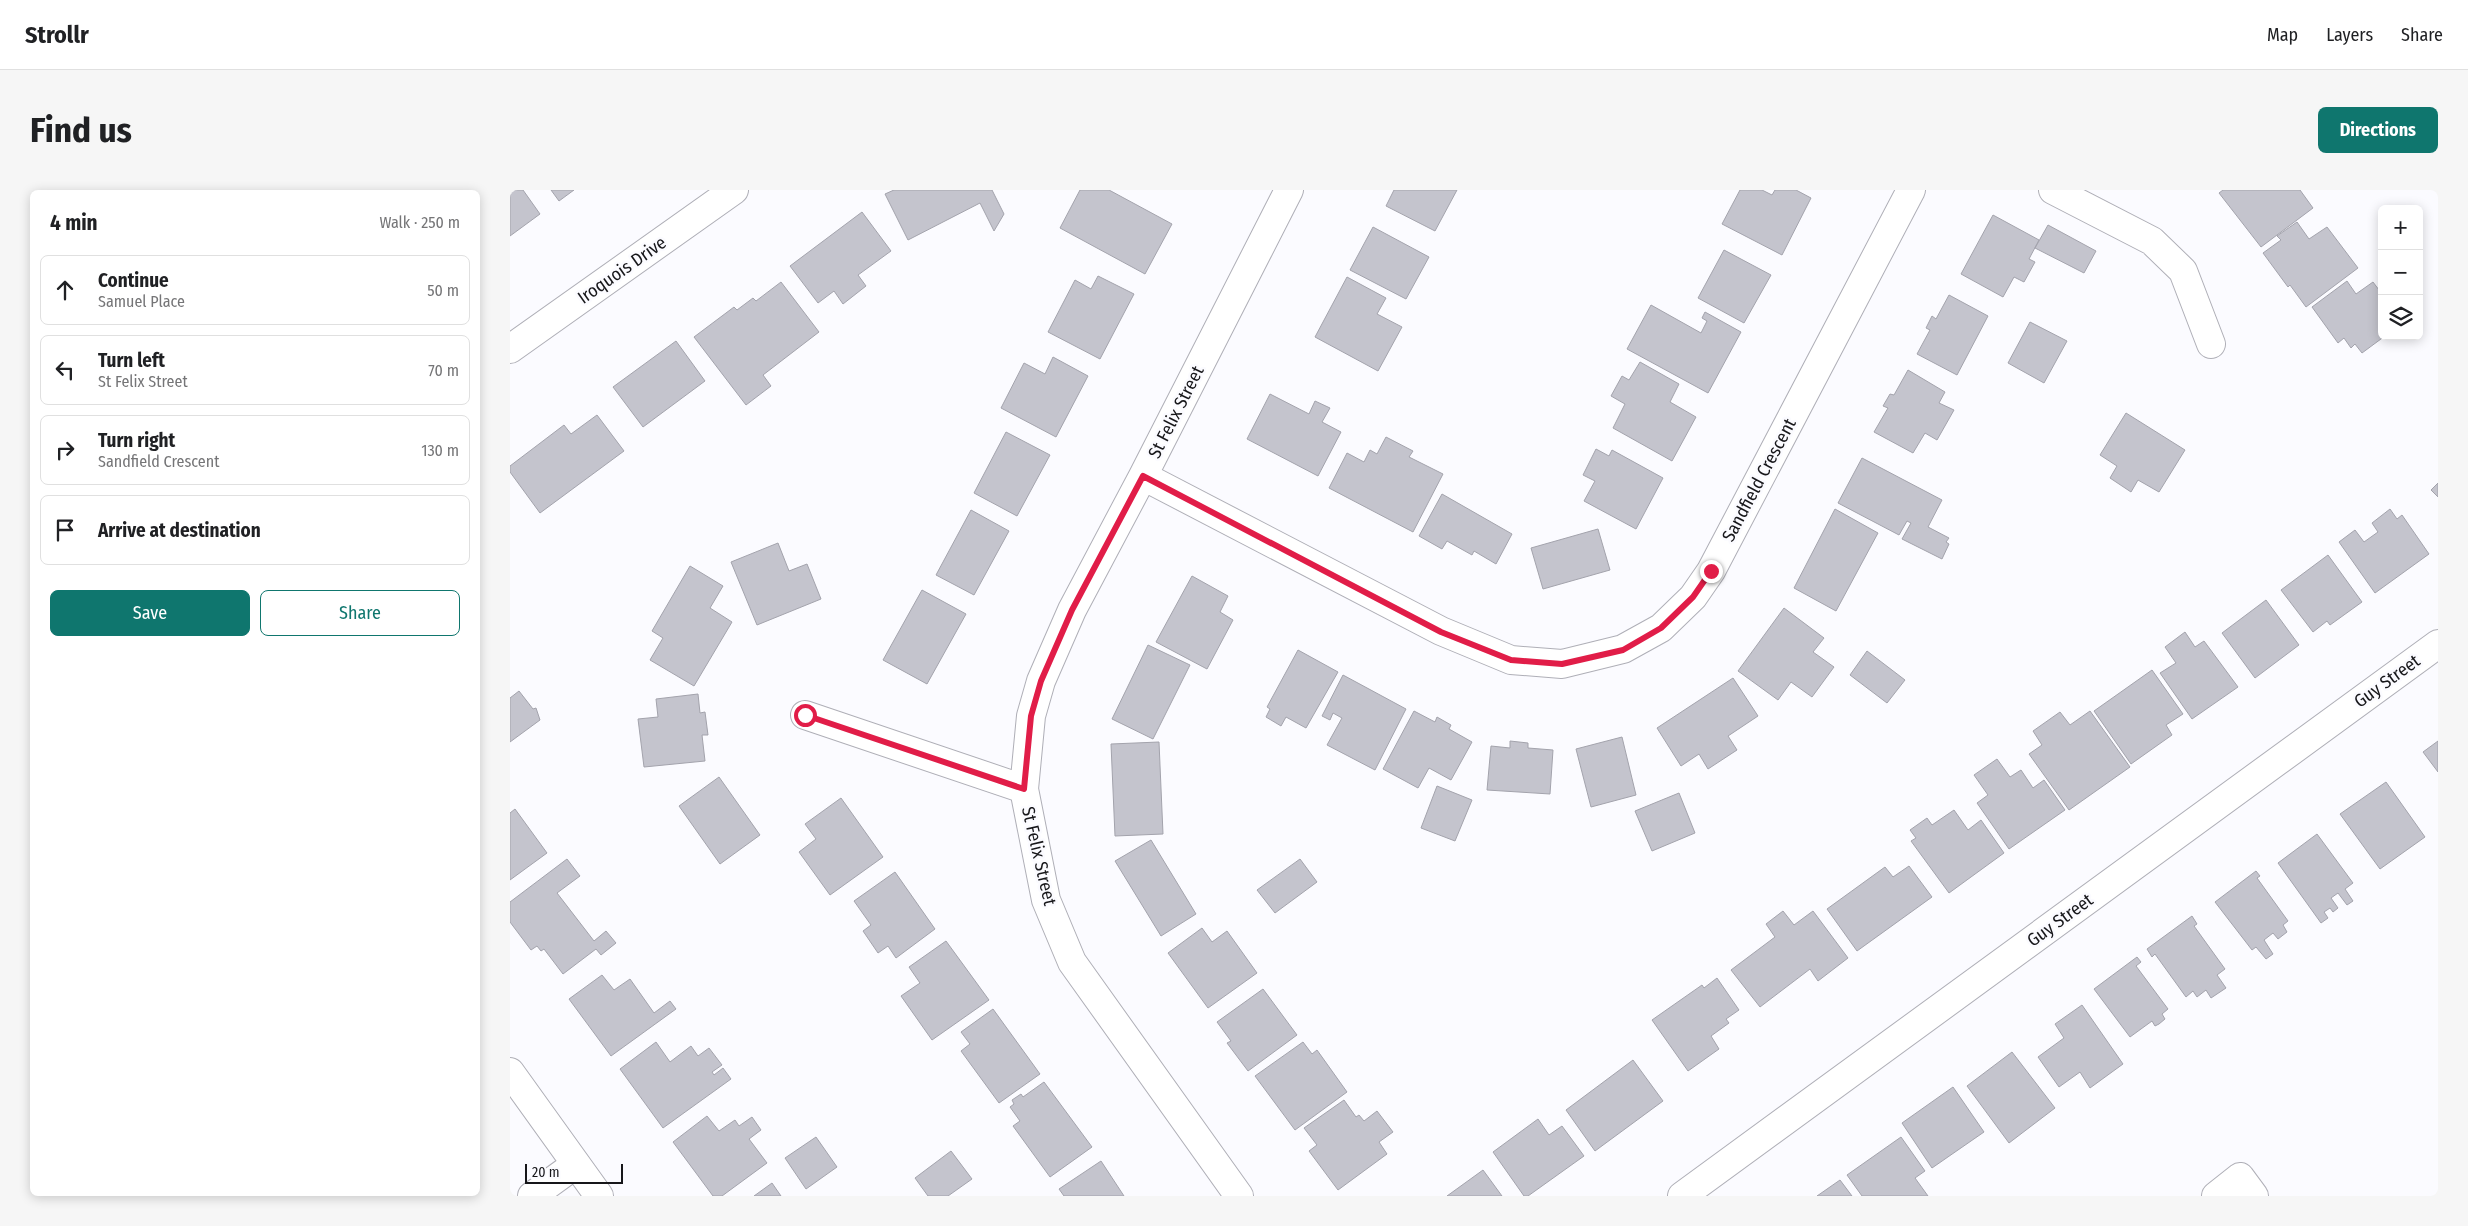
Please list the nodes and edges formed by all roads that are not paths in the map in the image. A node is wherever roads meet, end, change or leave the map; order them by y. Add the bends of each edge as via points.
1 (734, 190) edge
2 (1912, 190) edge
3 (2053, 190) edge
4 (1282, 192) edge
5 (2211, 344) dead end
6 (510, 349) edge
7 (1143, 476) junction
8 (2438, 644) edge
9 (805, 715) dead end
10 (1024, 789) junction
11 (510, 1072) edge
12 (576, 1164) junction
13 (532, 1196) edge
14 (599, 1196) edge
15 (1238, 1196) edge
16 (1682, 1196) edge
17 (2216, 1196) edge
18 (2254, 1196) edge

1 - 6 street, Iroquois Drive
2 - 7 street, Sandfield Crescent via 1711,571 1693,597 1661,628 1623,650 1562,664 1511,660 1441,632
3 - 5 street via 2152,241 2184,271
4 - 7 street, St Felix Street
7 - 10 street, St Felix Street via 1072,610 1041,681 1031,716
8 - 16 street, Guy Street
9 - 10 street
10 - 15 street, St Felix Street via 1046,900 1072,962
11 - 12 street
12 - 13 street
12 - 14 street
17 - 18 street via 2240,1177

